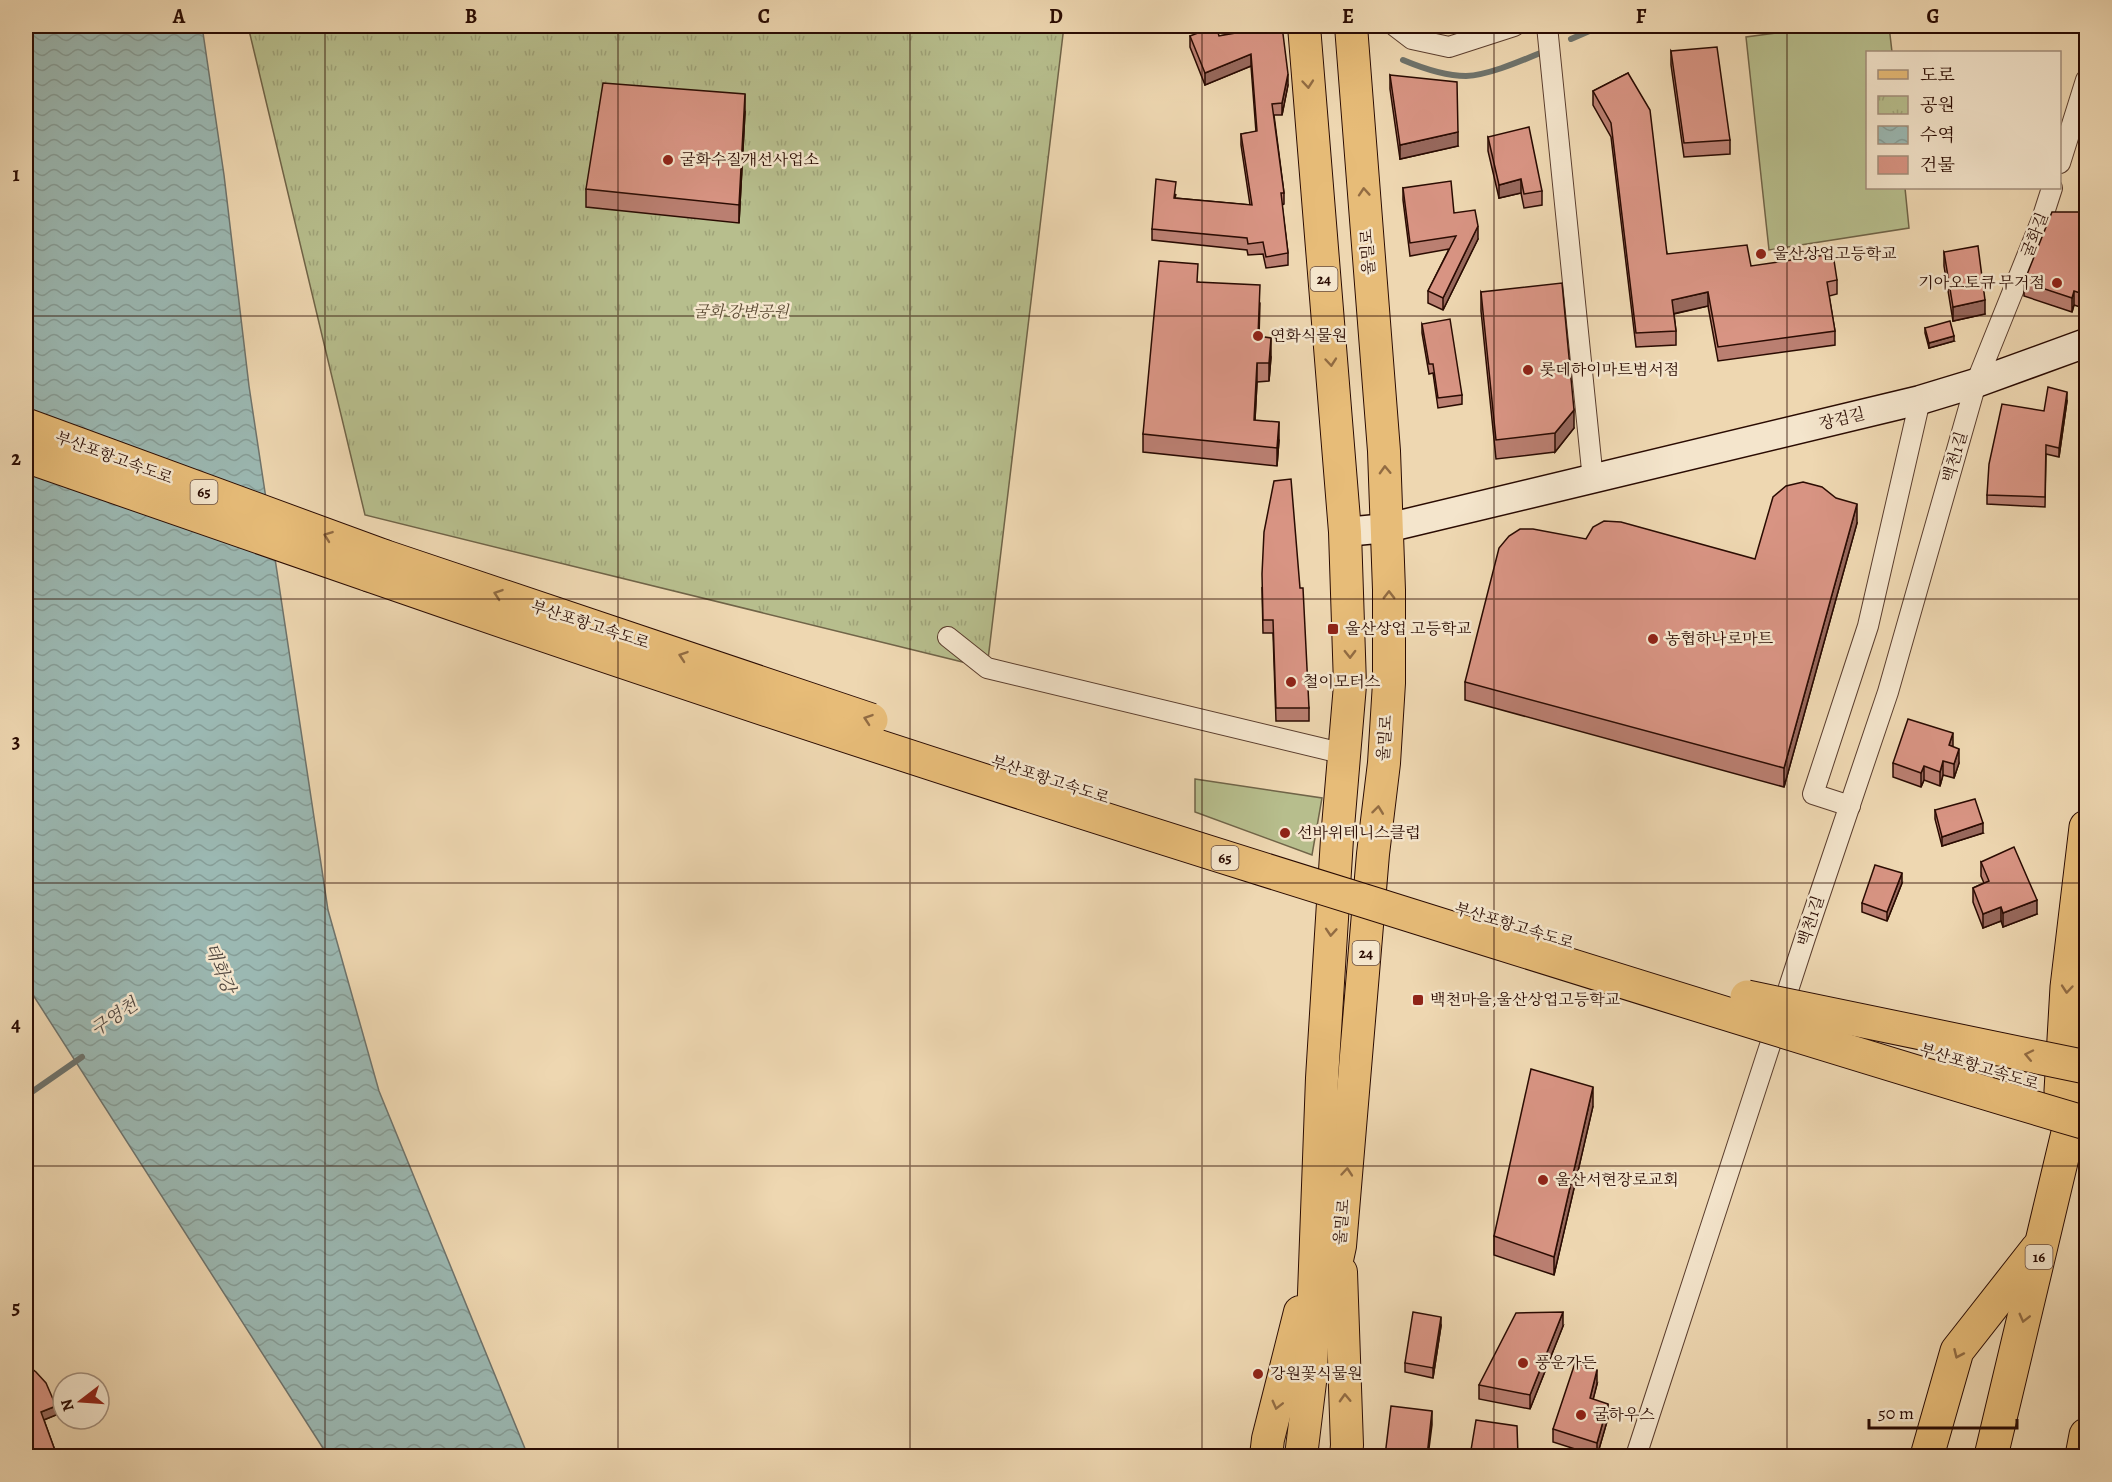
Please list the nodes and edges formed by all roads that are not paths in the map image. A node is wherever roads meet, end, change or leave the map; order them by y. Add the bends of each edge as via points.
1 (1298, 26) edge
2 (1351, 26) edge
3 (1395, 26) edge
4 (1514, 26) edge
5 (1547, 26) edge
6 (2086, 80) edge
7 (2061, 161) edge
8 (2052, 189) edge
9 (2086, 343) edge
10 (1976, 382) junction
11 (1920, 400) junction
12 (26, 425) edge
13 (26, 456) edge
14 (1593, 480) junction
15 (1387, 528) junction
16 (1346, 532) junction
17 (948, 637) dead end
18 (1345, 754) junction
19 (1850, 806) junction
20 (2086, 827) edge
21 (1747, 997) junction
22 (2086, 1057) edge
23 (2086, 1067) edge
24 (2086, 1099) edge
25 (2086, 1123) edge
26 (2056, 1186) junction
27 (2043, 1240) junction
28 (1328, 1246) junction
29 (2086, 1435) edge
30 (1266, 1456) edge
31 (1301, 1456) edge
32 (1346, 1456) edge
33 (1636, 1456) edge
34 (1927, 1456) edge
35 (1991, 1456) edge
36 (2082, 1456) edge

1 -> 16 main road, 울밀로 / 24
15 -> 2 main road, 울밀로 / 24
3 - 4 street via 1412,39 1449,47
5 - 14 street
6 - 7 street
8 - 10 street, 굴화길
9 - 10 main road, 장검길
10 - 11 main road, 장검길
10 - 19 street, 백천1길 via 1888,692
11 - 14 main road, 장검길
11 - 19 street via 1868,626 1813,795
21 -> 12 highway, 부산포항고속도로 / 65, bridge via 1055,783 383,556
13 - 25 highway, 부산포항고속도로 / 65, bridge via 584,650 1086,814
14 - 15 main road, 장검길
15 - 16 main road, 장검길
28 -> 15 main road, 울밀로 / 24 via 1385,751 1389,683
16 -> 18 main road, 울밀로 / 24 via 1350,685
17 - 18 street via 987,668
18 -> 28 main road, 울밀로 / 24 via 1322,1078
19 - 33 street, 백천1길
20 -> 26 highway via 2067,987
23 -> 21 highway, bridge
21 - 24 highway, 부산포항고속도로 / 65, bridge
22 - 26 highway, 16
26 - 27 highway, 16
27 -> 34 highway via 1957,1351
27 -> 35 highway, 16
28 -> 30 main road
28 - 31 main road, 울밀로 / 24
32 -> 28 main road
29 - 36 highway

